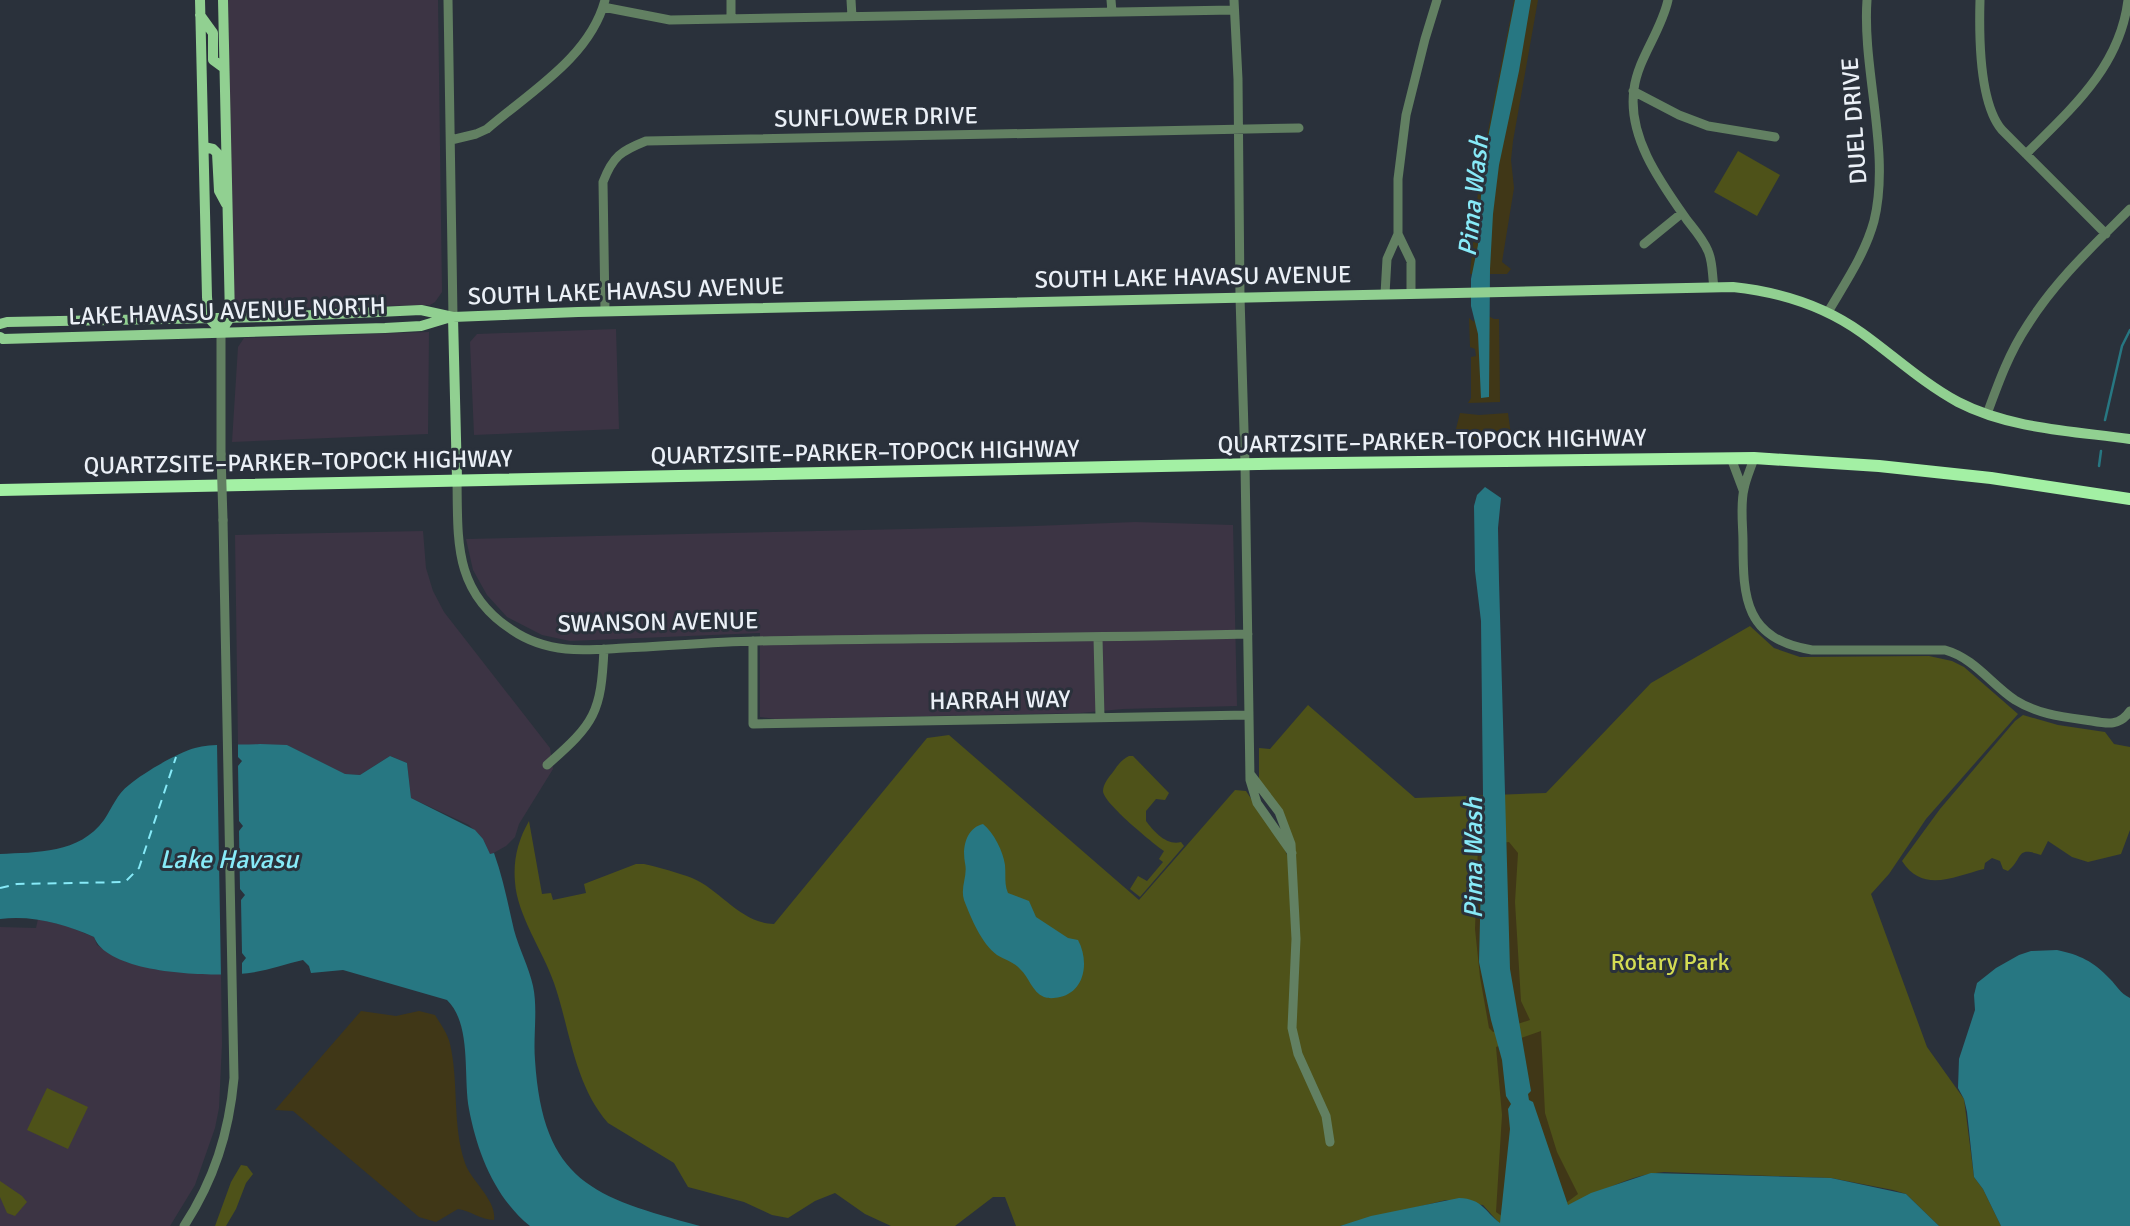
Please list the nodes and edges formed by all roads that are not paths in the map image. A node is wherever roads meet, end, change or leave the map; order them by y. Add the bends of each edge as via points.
1 (200, 0) edge
2 (223, 0) edge
3 (448, 0) edge
4 (731, 0) edge
5 (852, 0) edge
6 (1111, 0) edge
7 (1437, 0) edge
8 (1668, 0) edge
9 (1867, 0) edge
10 (1980, 0) edge
11 (2128, 0) edge
12 (604, 4) edge
13 (1234, 5) edge
14 (1112, 12) junction
15 (200, 15) junction
16 (852, 17) junction
17 (731, 19) junction
18 (224, 68) junction
19 (1633, 92) junction
20 (1299, 128) dead end
21 (1238, 130) junction
22 (1775, 137) dead end
23 (451, 140) junction
24 (204, 147) junction
25 (2026, 154) junction
26 (227, 207) junction
27 (2130, 209) edge
28 (1682, 213) junction
29 (1398, 234) junction
30 (2106, 234) junction
31 (1644, 244) dead end
32 (1714, 287) junction
33 (1385, 294) junction
34 (1411, 294) junction
35 (1240, 298) junction
36 (605, 311) junction
37 (1828, 313) junction
38 (453, 317) junction
39 (209, 318) junction
40 (226, 318) junction
41 (0, 324) edge
42 (221, 331) junction
43 (0, 337) edge
44 (1987, 414) junction
45 (2130, 439) edge
46 (1731, 458) junction
47 (1754, 458) junction
48 (1245, 464) junction
49 (457, 479) junction
50 (0, 490) edge
51 (1743, 491) junction
52 (2130, 499) edge
53 (1248, 635) junction
54 (1098, 638) junction
55 (753, 641) junction
56 (604, 649) junction
57 (2130, 711) edge
58 (1248, 715) junction
59 (1100, 717) junction
60 (547, 765) dead end
61 (1330, 1142) dead end
62 (184, 1226) edge

1 - 15 main road
2 - 18 main road
3 - 23 street, SWANSON AVENUE
4 - 17 street
5 - 16 street
6 - 14 street
7 - 29 street via 1406,115 1398,179
8 - 19 street
9 - 37 street, DUEL DRIVE via 1878,195 1865,246
10 - 25 street via 1989,107 1999,126
11 - 25 street via 2123,28 2102,72
12 - 17 street via 670,20
12 - 23 street via 589,36 571,58 487,129
13 - 14 street
13 - 21 street
14 - 16 street
15 - 18 main road via 212,33 214,60
15 - 24 main road
16 - 17 street
18 - 26 main road
19 - 22 street via 1708,126
19 - 28 street via 1634,117 1646,154
20 - 21 street, SUNFLOWER DRIVE
21 - 35 street
21 - 36 street, SUNFLOWER DRIVE via 646,141 623,150 610,164 603,182
23 - 38 street, SWANSON AVENUE
24 - 26 main road via 217,153 219,191
24 - 39 main road
25 - 30 street
26 - 40 main road
27 - 30 street
28 - 31 street
28 - 32 street via 1708,250
29 - 33 street via 1387,260
29 - 34 street via 1411,261
30 - 44 street via 2054,287 2025,328
32 - 34 main road, SOUTH LAKE HAVASU AVENUE
32 - 37 main road, SOUTH LAKE HAVASU AVENUE via 1772,293
33 - 34 main road, SOUTH LAKE HAVASU AVENUE
33 - 35 main road, SOUTH LAKE HAVASU AVENUE
35 - 36 main road, SOUTH LAKE HAVASU AVENUE
35 - 48 street
36 - 38 main road, SOUTH LAKE HAVASU AVENUE
37 - 44 main road, SOUTH LAKE HAVASU AVENUE via 1942,392
38 - 40 main road, SOUTH LAKE HAVASU AVENUE via 421,310
38 - 42 main road, LAKE HAVASU AVENUE NORTH via 421,326
38 - 49 main road, SWANSON AVENUE
39 - 40 main road, LAKE HAVASU AVENUE NORTH
39 - 41 main road, LAKE HAVASU AVENUE NORTH
39 - 42 main road
40 - 42 main road
42 - 43 main road, LAKE HAVASU AVENUE NORTH
42 - 62 street, bridge via 232,1101 223,1145 207,1187
44 - 45 main road, SOUTH LAKE HAVASU AVENUE
46 - 47 highway, QUARTZSITE–PARKER–TOPOCK HIGHWAY
46 - 48 highway, QUARTZSITE–PARKER–TOPOCK HIGHWAY
46 - 51 street
47 - 51 street
47 - 52 highway via 1991,478
48 - 49 highway, QUARTZSITE–PARKER–TOPOCK HIGHWAY
48 - 53 street
49 - 50 highway, QUARTZSITE–PARKER–TOPOCK HIGHWAY
49 - 56 street, SWANSON AVENUE via 462,563 487,609 511,629 539,643
51 - 57 street via 1746,597 1757,621 1774,638 1812,650 1945,650 1968,661 2010,696 2043,713 2111,724
53 - 54 street, SWANSON AVENUE
53 - 58 street
54 - 55 street, SWANSON AVENUE
54 - 59 street
55 - 56 street, SWANSON AVENUE
55 - 59 street, HARRAH WAY via 753,724
56 - 60 street via 598,707 580,736
58 - 59 street, HARRAH WAY
58 - 61 street via 1250,773 1279,812 1289,835 1296,939 1292,1028

